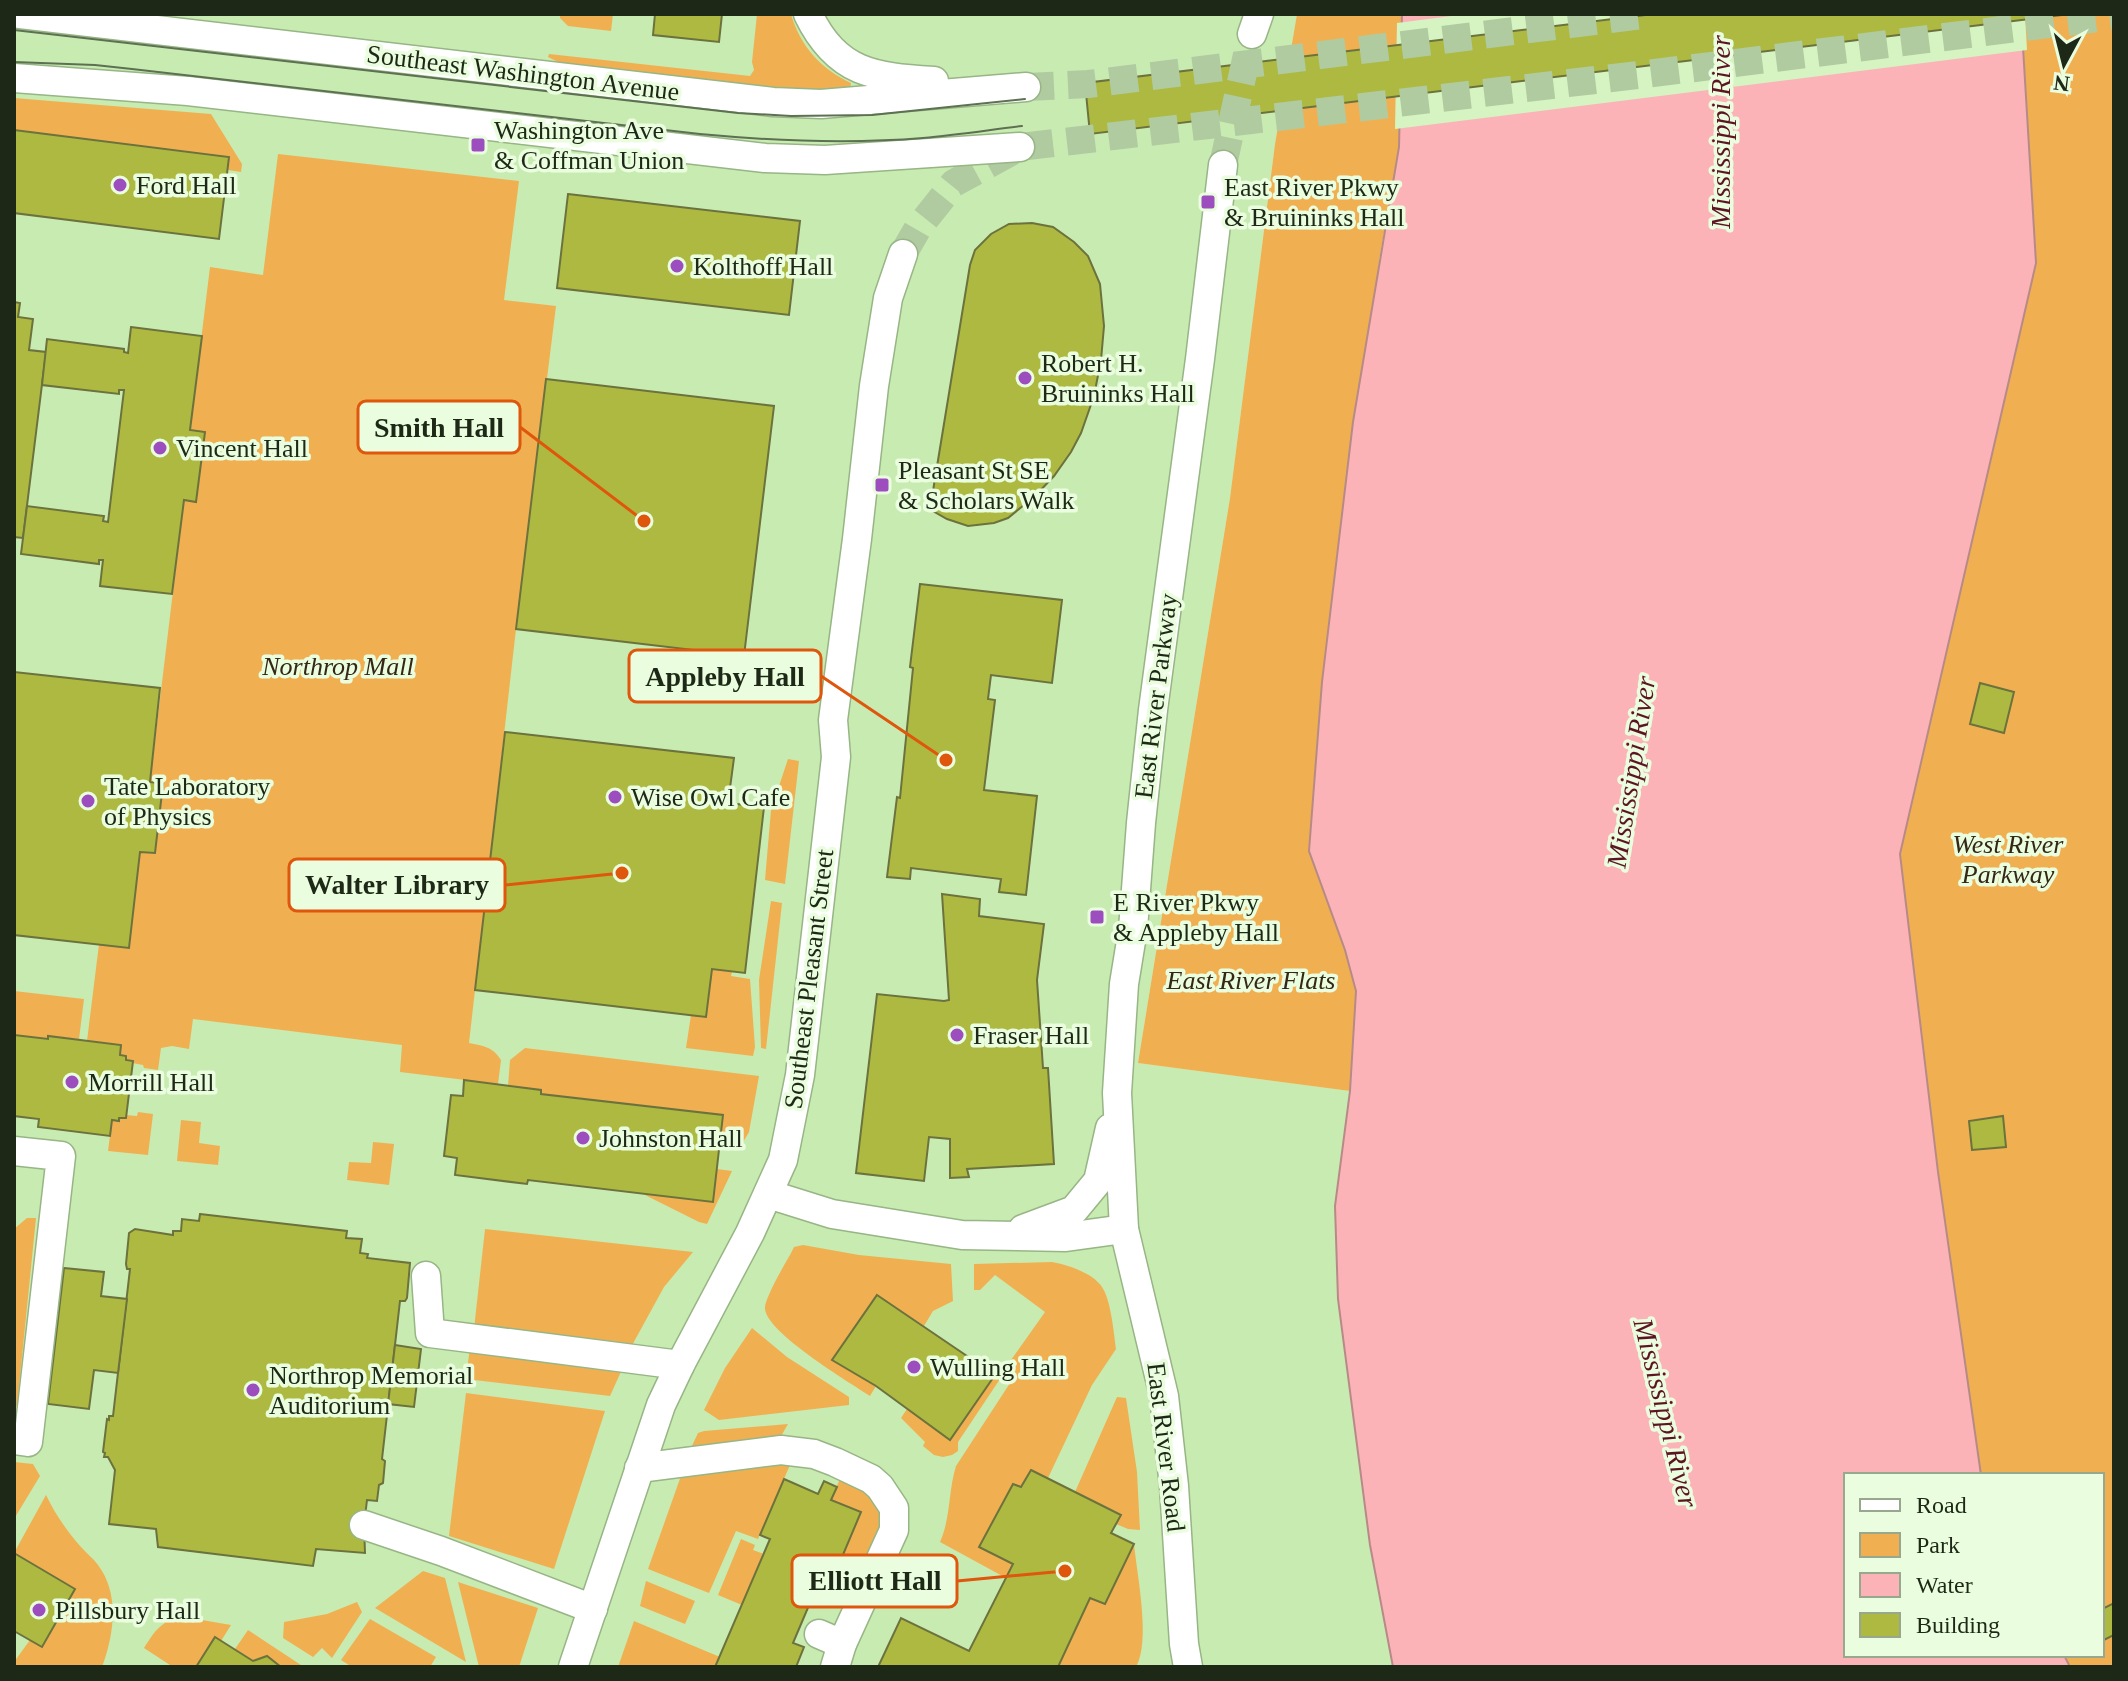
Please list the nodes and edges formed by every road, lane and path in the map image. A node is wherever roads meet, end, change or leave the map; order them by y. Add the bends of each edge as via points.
1 (20, 14) edge
2 (808, 14) edge
3 (14, 78) edge
4 (1020, 147) dead end
5 (1223, 165) tunnel mouth
6 (903, 254) tunnel mouth
7 (1117, 1093) junction
8 (14, 1151) edge
9 (768, 1194) junction
10 (1124, 1229) junction
11 (999, 1237) junction
12 (426, 1276) dead end
13 (680, 1365) junction
14 (14, 1440) edge
15 (639, 1468) junction
16 (371, 1522) dead end
17 (593, 1609) junction
18 (832, 1648) edge
19 (573, 1667) edge
20 (1188, 1667) edge

1 - 2 street, Southeast Washington Avenue via 773,102 821,104 1026,87 872,74 834,53
3 - 4 street via 188,91 765,158 841,159
5 - 7 street, East River Parkway via 1153,710
6 - 9 street, Southeast Pleasant Street via 888,298 874,386 833,720 836,757 800,1075 783,1160
7 - 10 street, East River Parkway
7 - 11 street via 1098,1181 1074,1210
8 - 14 street via 61,1156 28,1442
9 - 11 street via 832,1214
9 - 13 street, Southeast Pleasant Street
10 - 11 street via 1066,1237
10 - 20 street, East River Road via 1164,1396
12 - 13 street via 430,1333
13 - 15 street, Southeast Pleasant Street
15 - 17 street, Southeast Pleasant Street
15 - 18 street via 781,1450 814,1454 871,1479 894,1508 894,1530
16 - 17 street
17 - 19 street, Southeast Pleasant Street

